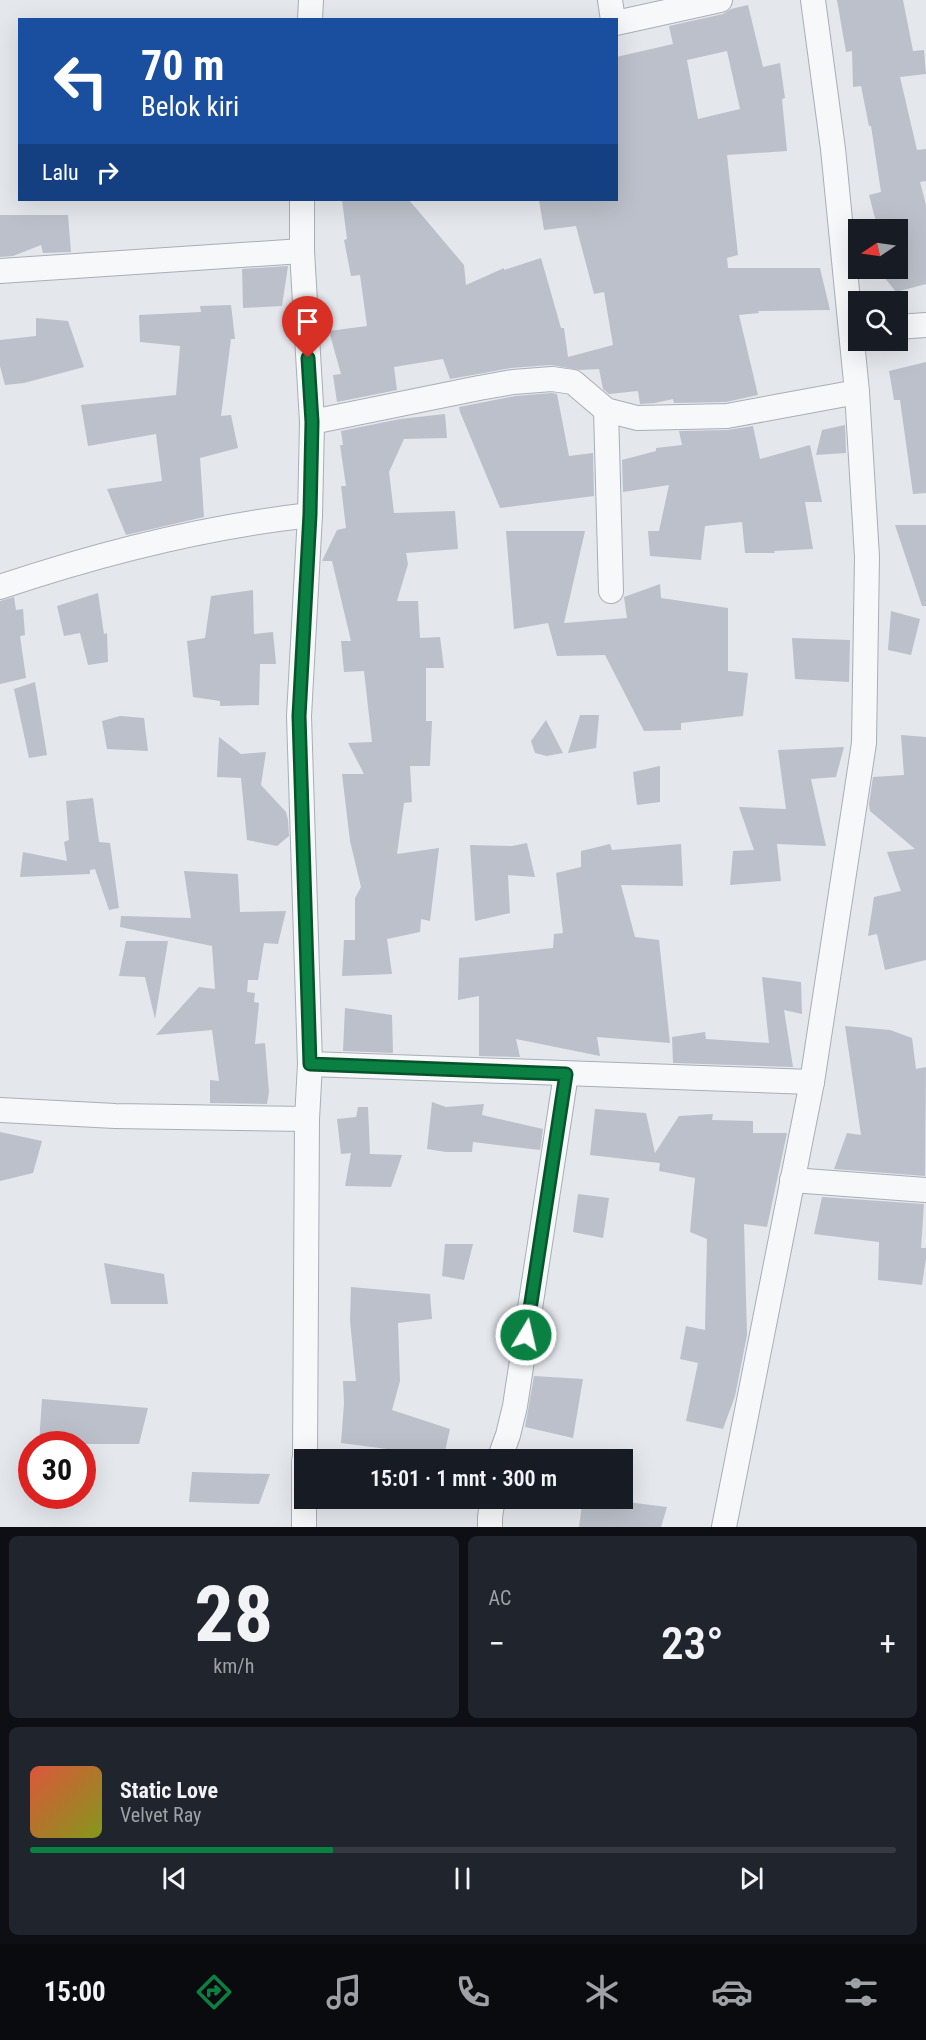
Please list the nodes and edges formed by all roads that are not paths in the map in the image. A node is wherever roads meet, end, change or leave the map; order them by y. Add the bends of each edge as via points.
1 (311, 0) edge
2 (610, 0) edge
3 (720, 0) edge
4 (813, 0) edge
5 (310, 18) edge
6 (613, 18) edge
7 (618, 23) edge
8 (302, 201) edge
9 (302, 251) junction
10 (0, 271) edge
11 (850, 291) edge
12 (926, 325) edge
13 (908, 326) edge
14 (856, 351) edge
15 (857, 392) junction
16 (606, 410) junction
17 (312, 422) junction
18 (310, 514) junction
19 (0, 587) edge
20 (611, 591) dead end
21 (310, 1064) junction
22 (566, 1074) junction
23 (812, 1082) junction
24 (0, 1110) edge
25 (307, 1119) junction
26 (792, 1180) junction
27 (926, 1190) edge
28 (304, 1449) edge
29 (503, 1449) edge
30 (304, 1509) edge
31 (491, 1509) edge
32 (304, 1527) edge
33 (490, 1527) edge
34 (724, 1527) edge

1 - 5 street
2 - 6 street
3 - 7 street
4 - 11 street
8 - 9 street
9 - 10 street
9 - 17 street
12 - 13 street
14 - 15 street
15 - 16 street via 727,417 637,418
15 - 23 street via 867,557 864,743
16 - 17 street via 573,381 552,379 490,386
16 - 20 street
17 - 18 street
18 - 19 street via 252,521 163,540
18 - 21 street via 299,716
21 - 22 street
21 - 25 street
22 - 23 street
22 - 29 street via 515,1406
23 - 26 street
24 - 25 street
25 - 28 street
26 - 27 street
26 - 34 street
30 - 32 street
31 - 33 street

